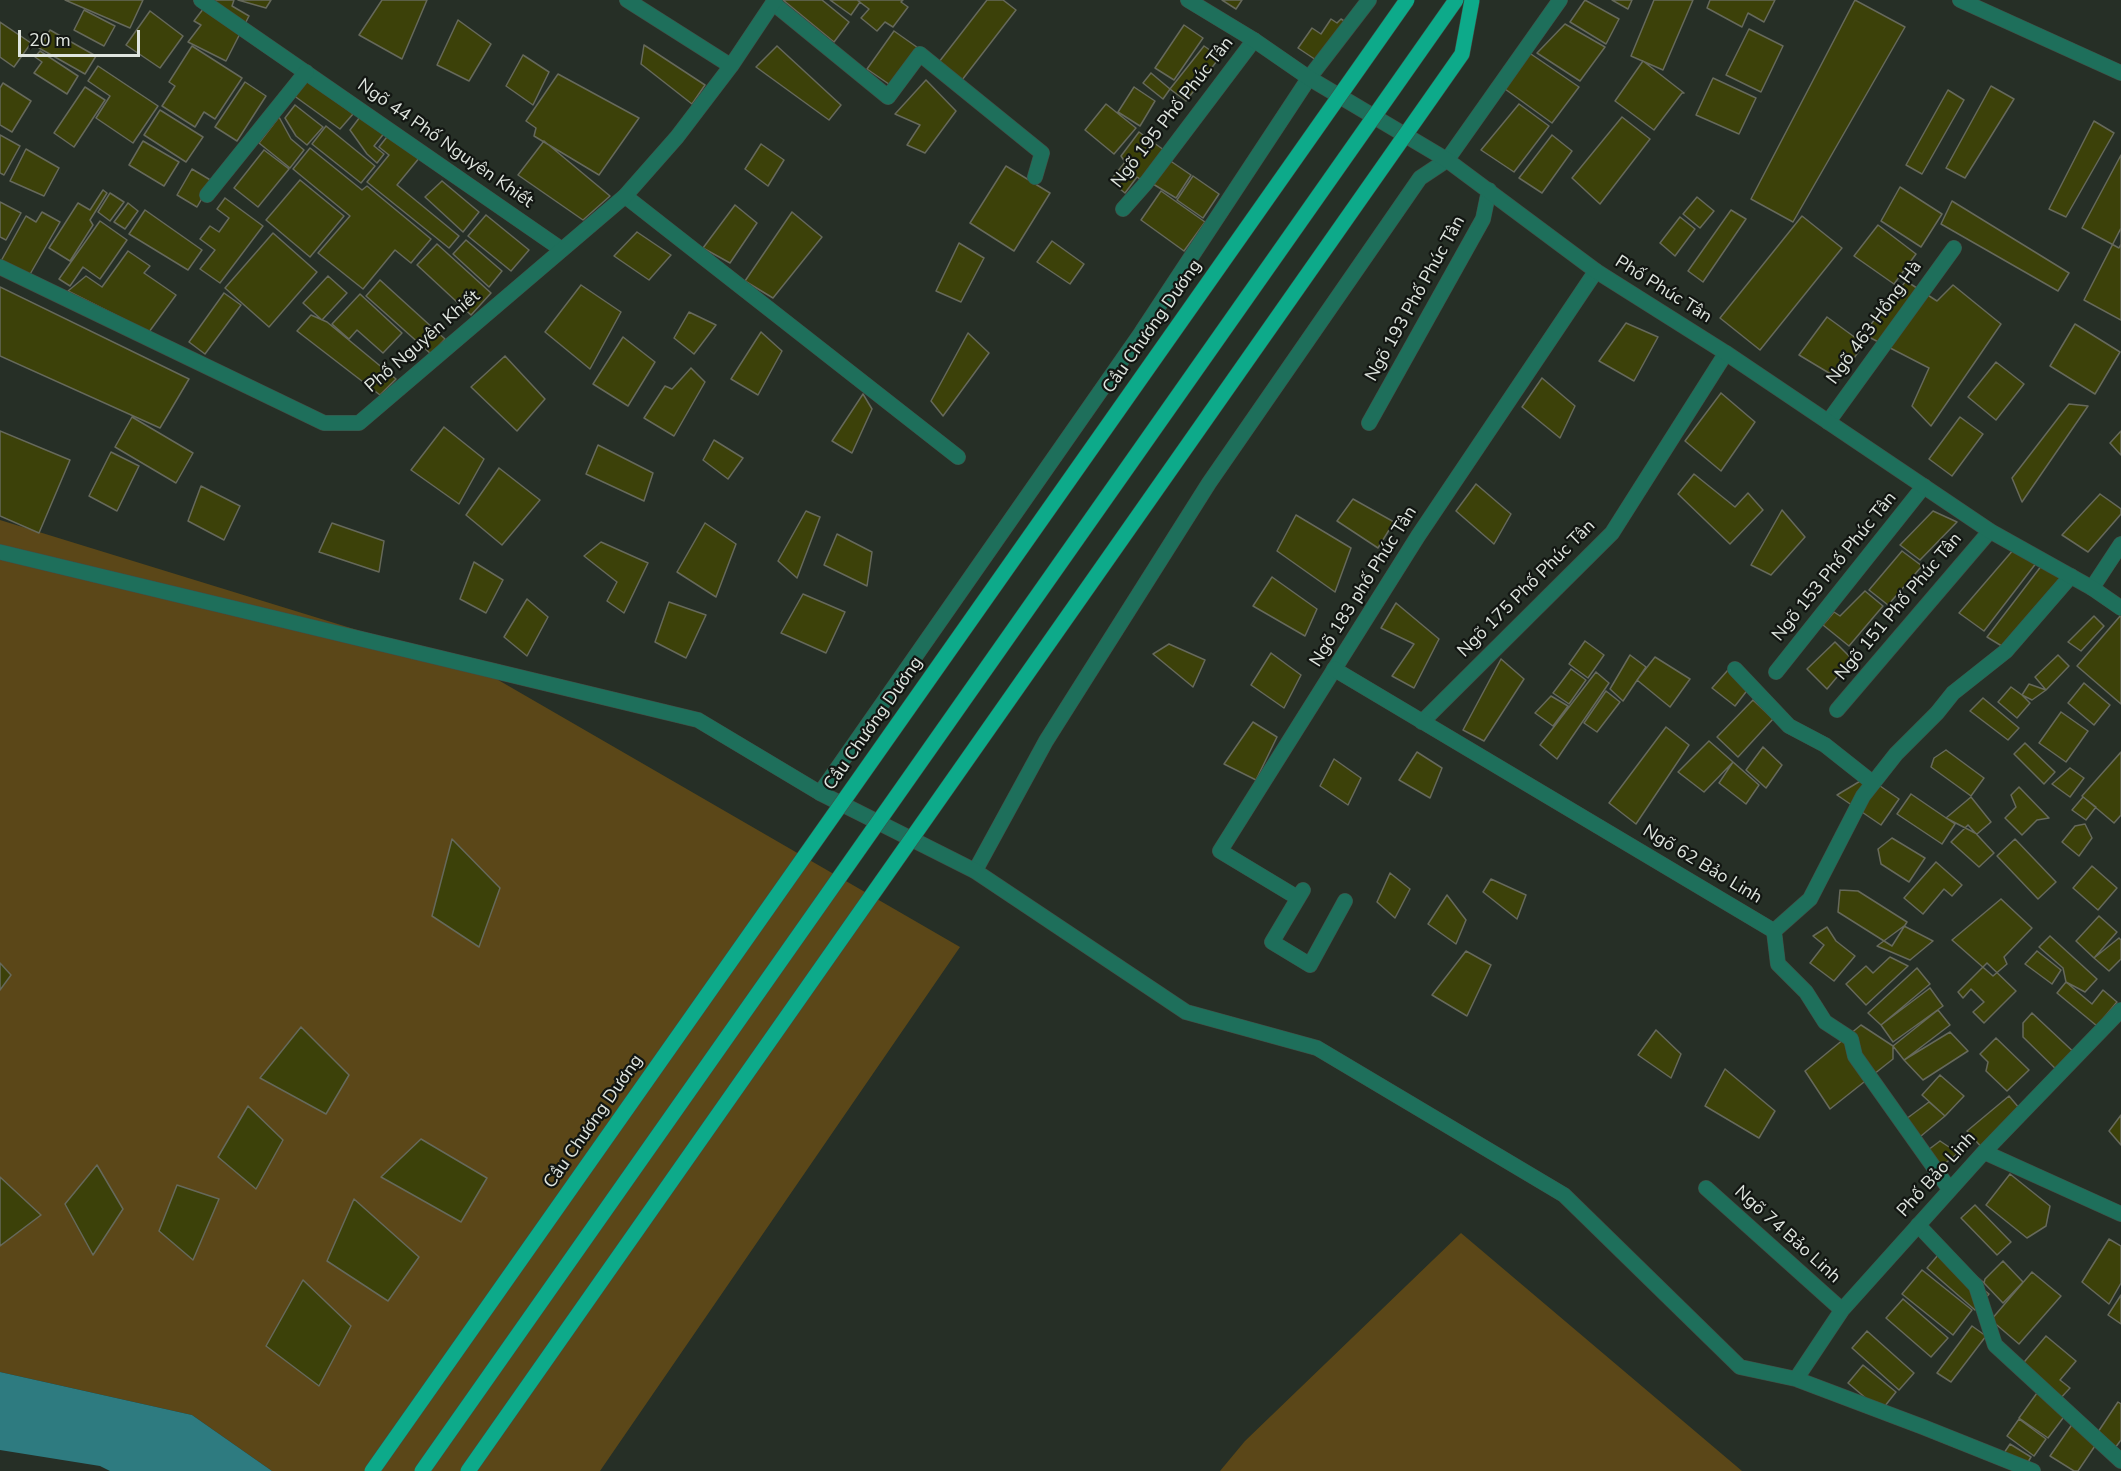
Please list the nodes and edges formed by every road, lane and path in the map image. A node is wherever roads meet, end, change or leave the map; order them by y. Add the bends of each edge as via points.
1 (201, 0) edge
2 (627, 0) edge
3 (1188, 0) edge
4 (1370, 0) edge
5 (1407, 0) edge
6 (1456, 0) edge
7 (1472, 0) edge
8 (1560, 0) edge
9 (1960, 0) edge
10 (772, 1) edge
11 (1254, 40) junction
12 (731, 66) junction
13 (306, 72) junction
14 (2121, 73) edge
15 (1309, 78) junction
16 (1447, 160) junction
17 (1035, 177) dead end
18 (1489, 190) junction
19 (207, 195) dead end
20 (625, 196) junction
21 (1123, 209) dead end
22 (1954, 248) dead end
23 (561, 249) junction
24 (0, 267) edge
25 (1596, 271) junction
26 (1726, 353) junction
27 (1828, 422) junction
28 (1369, 423) dead end
29 (958, 457) dead end
30 (1924, 486) junction
31 (1990, 531) junction
32 (2121, 544) edge
33 (0, 552) edge
34 (2071, 576) junction
35 (2092, 588) junction
36 (2121, 608) edge
37 (1334, 669) junction
38 (1735, 669) dead end
39 (1776, 672) dead end
40 (1837, 710) dead end
41 (1422, 722) junction
42 (1873, 783) junction
43 (820, 793) junction
44 (975, 871) junction
45 (1345, 901) dead end
46 (1774, 931) junction
47 (2121, 1010) edge
48 (1984, 1152) junction
49 (1706, 1188) dead end
50 (1950, 1190) junction
51 (2121, 1214) edge
52 (1918, 1225) junction
53 (1842, 1310) junction
54 (1796, 1379) junction
55 (2121, 1461) edge
56 (372, 1471) edge
57 (422, 1471) edge
58 (468, 1471) edge
59 (2033, 1471) edge

1 - 13 street, Ngõ 44 Phố Nguyên Khiết
2 - 12 street
3 - 11 street, Phố Phúc Tân
4 - 15 street
5 - 56 main road, Cầu Chương Dương, bridge
6 - 57 main road, bridge
7 - 58 main road, bridge via 1462,54
8 - 16 street
9 - 14 street
10 - 12 street, Phố Nguyên Khiết
10 - 17 street via 888,98 920,54 1042,153
11 - 15 street, Phố Phúc Tân
11 - 21 street, Ngõ 195 Phố Phúc Tân
12 - 20 street, Phố Nguyên Khiết via 677,138
13 - 19 street
13 - 23 street, Ngõ 44 Phố Nguyên Khiết
15 - 16 street, Phố Phúc Tân
15 - 43 street via 1141,333
16 - 18 street, Phố Phúc Tân
16 - 44 street via 1420,178 1209,483 1046,741
18 - 25 street, Phố Phúc Tân
18 - 28 street, Ngõ 193 Phố Phúc Tân via 1483,219
20 - 23 street, Phố Nguyên Khiết
20 - 29 street
22 - 27 street, Ngõ 463 Hồng Hà
23 - 24 street, Phố Nguyên Khiết via 358,423 324,423
25 - 26 street, Phố Phúc Tân
25 - 37 street, Ngõ 183 phố Phúc Tân
26 - 27 street, Phố Phúc Tân
26 - 41 street, Ngõ 175 Phố Phúc Tân via 1612,533
27 - 30 street, Phố Phúc Tân
30 - 31 street, Phố Phúc Tân
30 - 39 street, Ngõ 153 Phố Phúc Tân
31 - 34 street, Phố Phúc Tân
31 - 40 street, Ngõ 151 Phố Phúc Tân
32 - 35 street
33 - 43 street via 698,720
34 - 35 street, Phố Phúc Tân
34 - 42 street via 2006,651 1953,693
35 - 36 street, Phố Phúc Tân
37 - 41 street, Ngõ 62 Bảo Linh
37 - 45 street, Ngõ 183 phố Phúc Tân via 1220,851 1300,894 1272,942 1310,965
38 - 42 street via 1789,726 1825,745
41 - 46 street, Ngõ 62 Bảo Linh
42 - 46 street via 1863,795 1810,899
43 - 44 street
44 - 54 street via 1186,1012 1317,1048 1564,1195 1740,1367
46 - 50 street via 1778,964 1806,992 1825,1022 1851,1039 1855,1056
47 - 48 street, Phố Bảo Linh
48 - 50 street, Phố Bảo Linh
48 - 51 street
49 - 53 street, Ngõ 74 Bảo Linh
50 - 52 street, Phố Bảo Linh
52 - 53 street, Phố Bảo Linh
52 - 55 street via 1976,1286 1995,1345
53 - 54 street, Phố Bảo Linh
54 - 59 street

